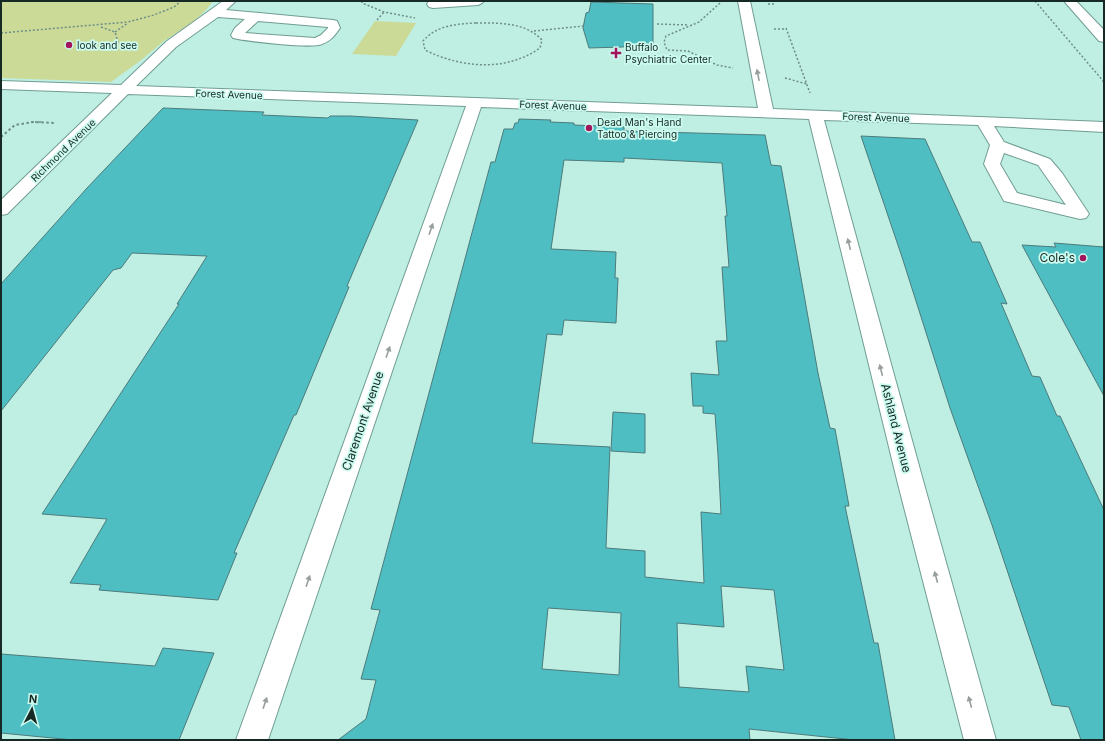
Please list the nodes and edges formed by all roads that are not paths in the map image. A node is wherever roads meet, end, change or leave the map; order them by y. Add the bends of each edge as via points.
1 (230, 1) edge
2 (478, 1) edge
3 (744, 1) edge
4 (1070, 1) edge
5 (433, 4) dead end
6 (216, 13) junction
7 (255, 17) junction
8 (1104, 38) edge
9 (1, 85) edge
10 (124, 90) junction
11 (475, 102) junction
12 (813, 104) junction
13 (766, 113) junction
14 (984, 120) junction
15 (1104, 127) edge
16 (998, 144) junction
17 (1, 210) edge
18 (252, 740) edge
19 (980, 740) edge

1 - 6 street, Richmond Avenue
2 - 5 street
13 -> 3 street
4 - 8 street
6 - 7 street
6 - 10 street, Richmond Avenue via 176,40
7 - 7 street via 323,22 333,24 334,28 326,38 317,42 247,38 237,35 238,31
9 - 10 street, Forest Avenue
10 - 11 street, Forest Avenue
10 - 17 street, Richmond Avenue
11 - 13 street, Forest Avenue
18 -> 11 street, Claremont Avenue
12 - 13 street, Forest Avenue
12 - 14 street, Forest Avenue
19 -> 12 street, Ashland Avenue via 910,484
14 - 15 street, Forest Avenue
14 - 16 street
16 - 16 street via 992,164 1010,197 1080,214 1044,162

